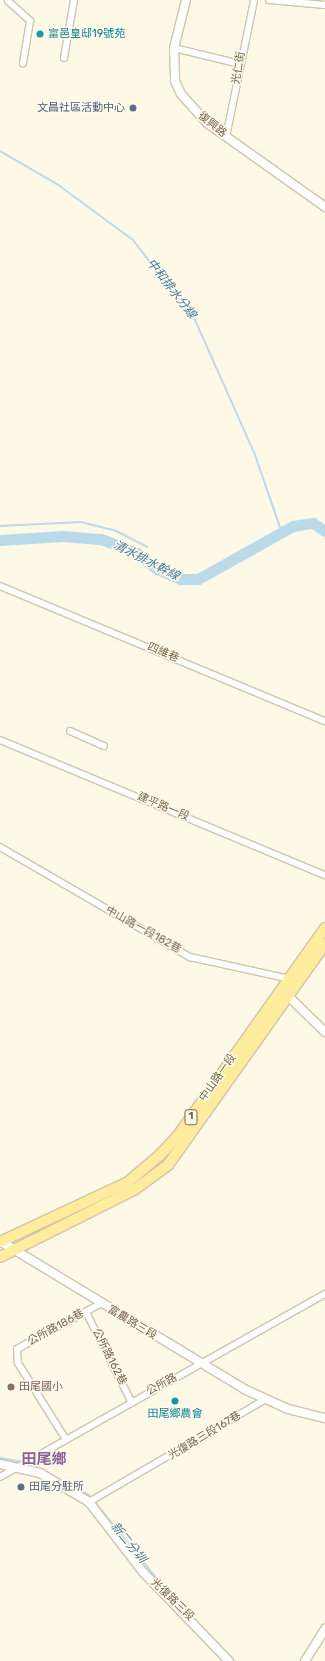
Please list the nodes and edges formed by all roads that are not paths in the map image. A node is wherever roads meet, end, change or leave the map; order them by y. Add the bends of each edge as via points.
1 (8, 0) edge
2 (74, 0) edge
3 (186, 0) edge
4 (254, 0) edge
5 (269, 0) edge
6 (325, 5) edge
7 (174, 48) junction
8 (64, 58) dead end
9 (23, 62) dead end
10 (240, 64) junction
11 (226, 137) junction
12 (325, 207) edge
13 (0, 586) edge
14 (325, 721) edge
15 (70, 731) dead end
16 (0, 740) edge
17 (104, 746) dead end
18 (0, 847) edge
19 (325, 875) edge
20 (325, 928) edge
21 (325, 944) edge
22 (293, 981) junction
23 (284, 992) junction
24 (325, 1032) edge
25 (0, 1242) edge
26 (14, 1250) junction
27 (0, 1257) edge
28 (325, 1294) edge
29 (100, 1304) junction
30 (86, 1312) junction
31 (200, 1364) junction
32 (266, 1399) junction
33 (132, 1403) junction
34 (325, 1418) edge
35 (66, 1438) junction
36 (0, 1464) edge
37 (19, 1467) junction
38 (0, 1477) edge
39 (89, 1502) junction
40 (325, 1629) edge
41 (229, 1661) edge
42 (305, 1661) edge

1 - 9 street via 30,21
2 - 8 street
3 - 7 street, 復興路
4 - 10 street, 光仁街
5 - 6 street
7 - 10 street
7 - 11 street, 復興路 via 175,81 181,94
10 - 11 street, 光仁街
11 - 12 street, 復興路
13 - 14 street, 四維巷
15 - 17 street
16 - 19 street, 建平路一段
18 - 22 street, 中山路一段182巷 via 190,957
20 - 22 main road, 中山路一段 / 1
21 - 22 main road, 中山路一段 / 1
22 - 23 main road, 中山路一段 / 1
23 - 24 street
23 - 25 main road, 中山路一段 / 1 via 160,1155 128,1182
23 - 26 main road, 中山路一段 / 1 via 168,1165 134,1190
25 - 26 street, 富農路三段
26 - 27 main road, 中山路一段 / 1
26 - 29 street, 富農路三段
28 - 31 street, 公所路
29 - 30 street, 公所路186巷
29 - 31 street, 富農路三段
30 - 33 street, 公所路162巷
30 - 35 street, 公所路186巷 via 17,1349 18,1363
31 - 32 street, 富農路三段
31 - 33 street, 公所路
32 - 34 street via 288,1409
32 - 39 street, 光復路三段167巷
33 - 35 street, 公所路
35 - 37 street, 公所路
36 - 37 street, 光復路三段
37 - 38 street, 公所路
37 - 39 street, 光復路三段 via 71,1488
39 - 41 street, 光復路三段 via 143,1572
40 - 42 street

